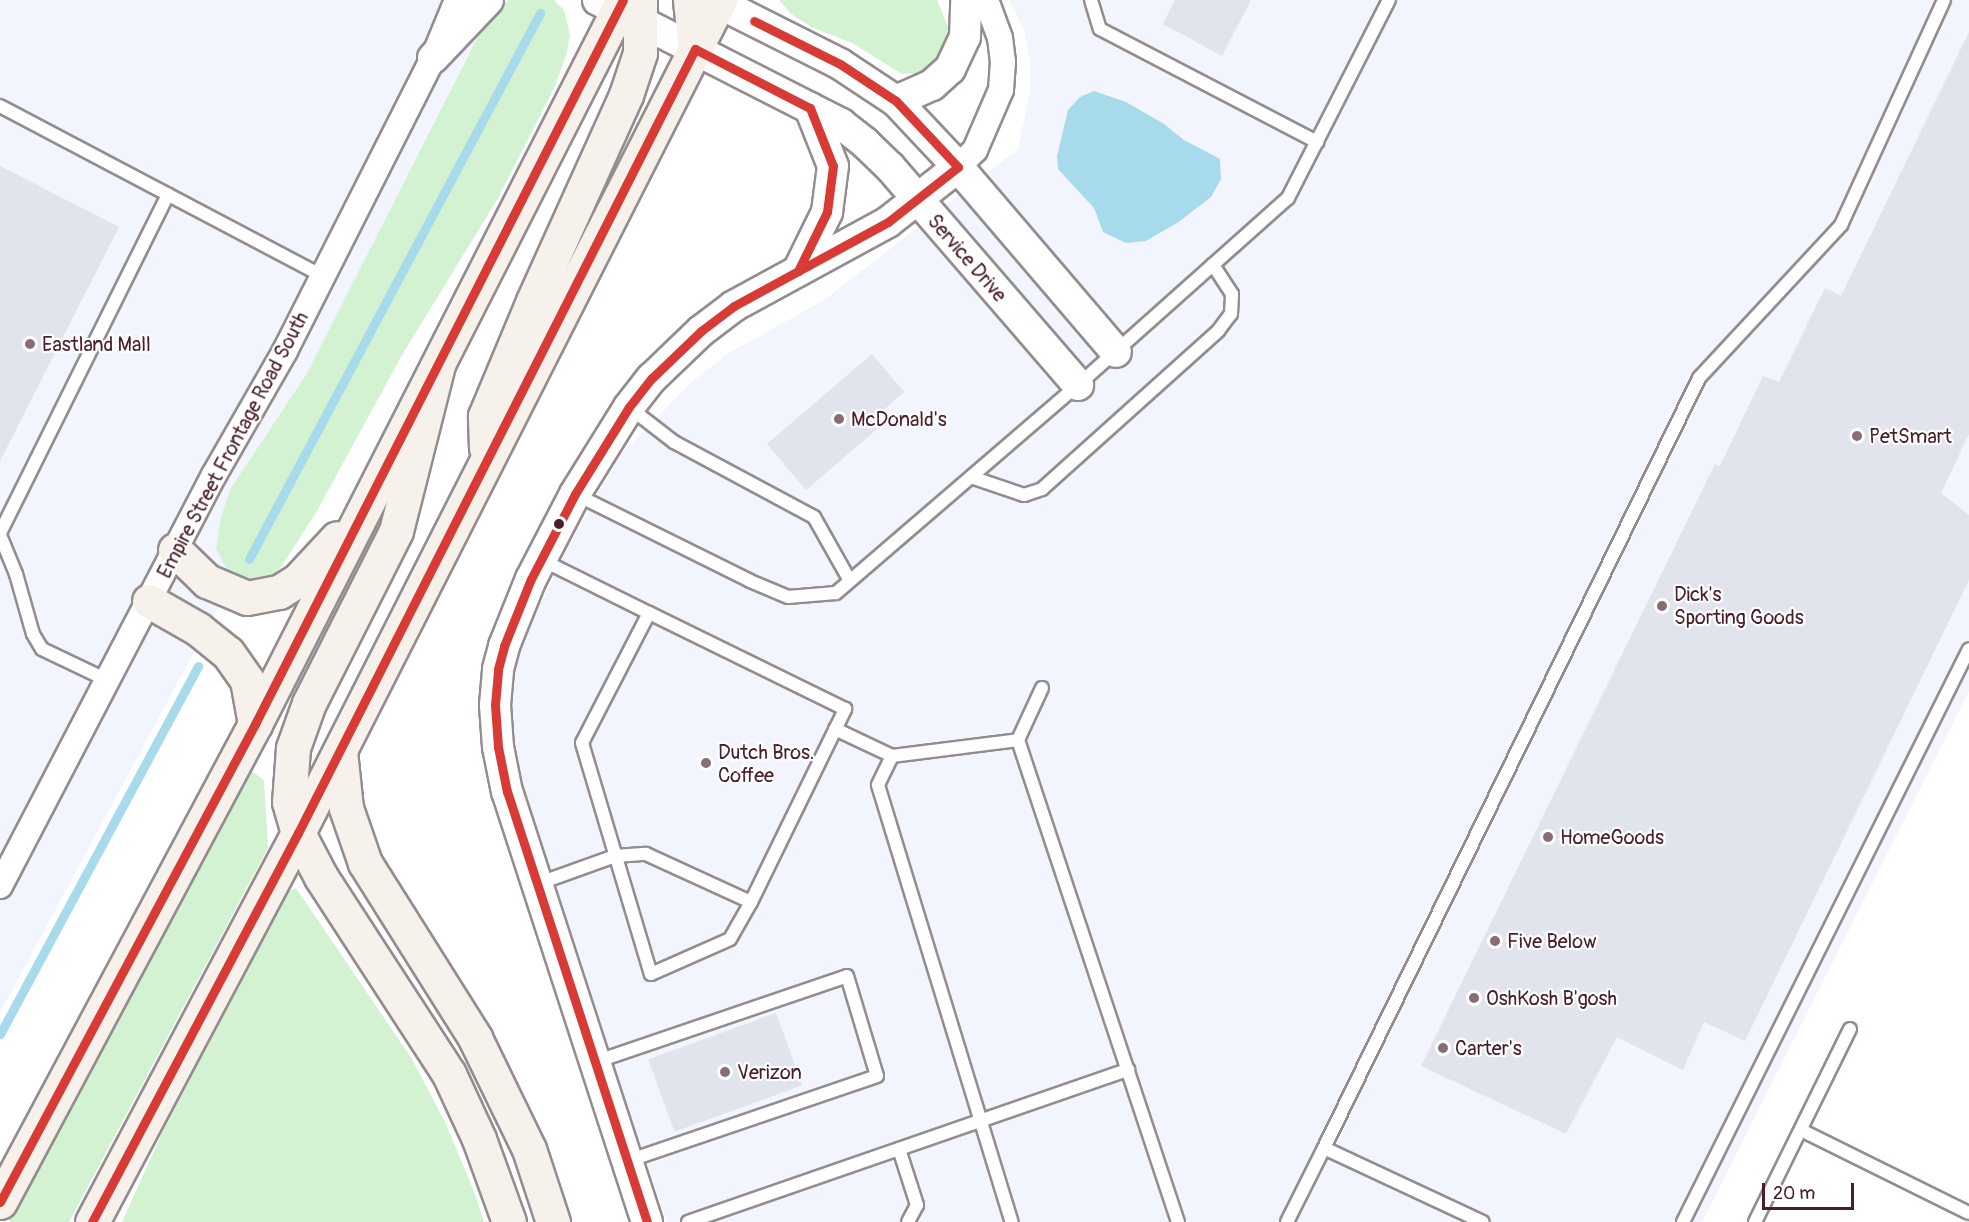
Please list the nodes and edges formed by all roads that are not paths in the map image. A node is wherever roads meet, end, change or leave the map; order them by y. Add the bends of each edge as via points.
1 (458, 0) edge
2 (488, 0) edge
3 (966, 0) edge
4 (986, 0) edge
5 (1091, 0) edge
6 (1389, 0) edge
7 (1944, 0) edge
8 (711, 1) edge
9 (624, 6) edge
10 (695, 50) junction
11 (433, 58) junction
12 (896, 101) junction
13 (0, 105) edge
14 (810, 108) junction
15 (1317, 142) junction
16 (958, 167) junction
17 (168, 194) junction
18 (917, 200) junction
19 (1213, 265) junction
20 (798, 271) junction
21 (323, 276) junction
22 (1116, 352) junction
23 (438, 365) junction
24 (1078, 385) junction
25 (629, 407) junction
26 (486, 462) junction
27 (971, 477) junction
28 (575, 494) junction
29 (371, 498) junction
30 (0, 534) edge
31 (175, 550) junction
32 (541, 560) junction
33 (850, 581) junction
34 (149, 601) junction
35 (649, 614) junction
36 (1969, 650) edge
37 (107, 680) junction
38 (1042, 688) dead end
39 (255, 724) junction
40 (835, 729) junction
41 (1018, 740) junction
42 (340, 751) junction
43 (891, 756) junction
44 (298, 833) junction
45 (615, 856) junction
46 (537, 884) junction
47 (0, 886) edge
48 (752, 902) junction
49 (1850, 1029) dead end
50 (595, 1062) junction
51 (1128, 1070) junction
52 (979, 1122) junction
53 (1800, 1130) junction
54 (1324, 1148) junction
55 (900, 1149) junction
56 (627, 1161) junction
57 (0, 1202) edge
58 (1969, 1213) edge
59 (92, 1222) edge
60 (509, 1222) edge
61 (553, 1222) edge
62 (647, 1222) edge
63 (688, 1222) edge
64 (908, 1222) edge
65 (1012, 1222) edge
66 (1178, 1222) edge
67 (1287, 1222) edge
68 (1483, 1222) edge
69 (1683, 1222) edge
70 (1755, 1222) edge

1 - 11 street, Empire Street Frontage Road South
2 - 11 street
3 - 12 street via 965,37 950,69 932,85
4 - 16 street via 1000,38 1000,90 975,150
5 - 15 lane via 1100,29
6 - 15 lane
7 - 54 lane via 1842,225 1699,378
8 - 10 main road
8 - 12 street via 840,64
9 - 10 street, Service Drive
9 - 23 main road
9 - 26 main road via 640,52 626,95 484,416
10 - 14 street, Service Drive
10 - 26 main road
11 - 21 street, Empire Street Frontage Road South
12 - 16 street
13 - 17 lane
14 - 18 street, Service Drive via 865,142
14 - 20 street via 833,166 827,212
15 - 19 lane via 1288,198
16 - 18 street
16 - 22 street
17 - 21 lane
17 - 30 lane
18 - 20 street via 888,222
18 - 24 street, Service Drive
19 - 22 lane
19 - 27 lane via 1232,294 1231,314 1218,331 1041,489 1024,495
20 - 25 street via 734,306 700,331
21 - 31 street, Empire Street Frontage Road South
22 - 24 lane
23 - 29 main road
23 - 44 main road via 396,531 309,703 293,748 288,802
24 - 27 lane
25 - 28 street
25 - 33 lane via 674,442 814,517
26 - 42 main road
27 - 33 lane
28 - 32 street
28 - 33 lane via 788,597 836,592
29 - 31 main road via 298,580 279,592 247,598 231,593 207,581
29 - 39 main road
30 - 37 lane via 33,634 42,649
31 - 34 street, Empire Street Frontage Road South
32 - 35 lane
32 - 46 street via 519,603 504,646 495,705 507,792
34 - 37 street, Empire Street Frontage Road South
34 - 39 main road via 198,629 228,652 248,680
35 - 40 lane via 845,709
35 - 45 lane via 582,743
36 - 69 lane
37 - 47 street, Empire Street Frontage Road South
38 - 41 lane
39 - 57 main road
40 - 43 lane
40 - 48 lane
41 - 43 lane
41 - 51 lane
42 - 44 main road
42 - 61 main road via 346,808 365,863 475,1038 529,1149
43 - 52 lane via 878,785
44 - 59 main road
44 - 60 main road via 321,877 450,1074
45 - 46 lane
45 - 48 lane via 646,854
45 - 48 lane via 651,974 730,939
46 - 50 street
49 - 53 lane
50 - 56 street
50 - 56 lane via 847,976 877,1076
51 - 52 lane
51 - 66 lane
52 - 55 lane
52 - 65 lane
53 - 58 lane
53 - 70 lane
54 - 67 lane
54 - 68 lane
55 - 63 lane
55 - 64 lane via 917,1205
56 - 62 street

